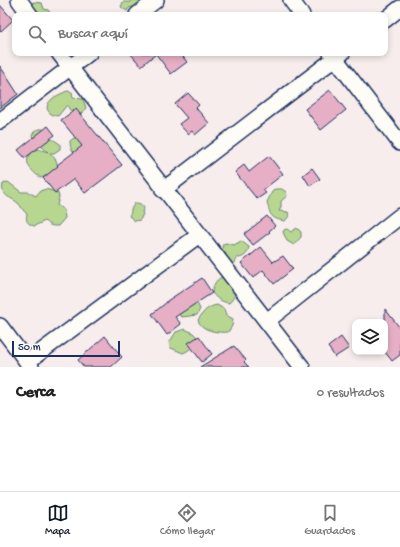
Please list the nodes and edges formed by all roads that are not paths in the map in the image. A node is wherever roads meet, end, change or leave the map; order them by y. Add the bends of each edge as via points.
1 (19, 0) edge
2 (156, 0) edge
3 (291, 0) edge
4 (400, 8) edge
5 (28, 12) edge
6 (141, 12) edge
7 (300, 12) edge
8 (388, 18) edge
9 (60, 56) edge
10 (85, 56) edge
11 (335, 56) edge
12 (337, 56) edge
13 (70, 68) junction
14 (0, 121) edge
15 (400, 143) edge
16 (163, 190) junction
17 (400, 216) edge
18 (198, 234) junction
19 (267, 321) junction
20 (0, 326) edge
21 (29, 364) edge
22 (302, 367) edge

1 - 5 street
2 - 6 street
3 - 7 street
4 - 8 street
9 - 13 street
10 - 13 street
11 - 16 street
12 - 15 street
13 - 14 street
13 - 16 street
16 - 18 street
17 - 19 street
18 - 19 street
18 - 21 street
19 - 22 street
20 - 21 street

